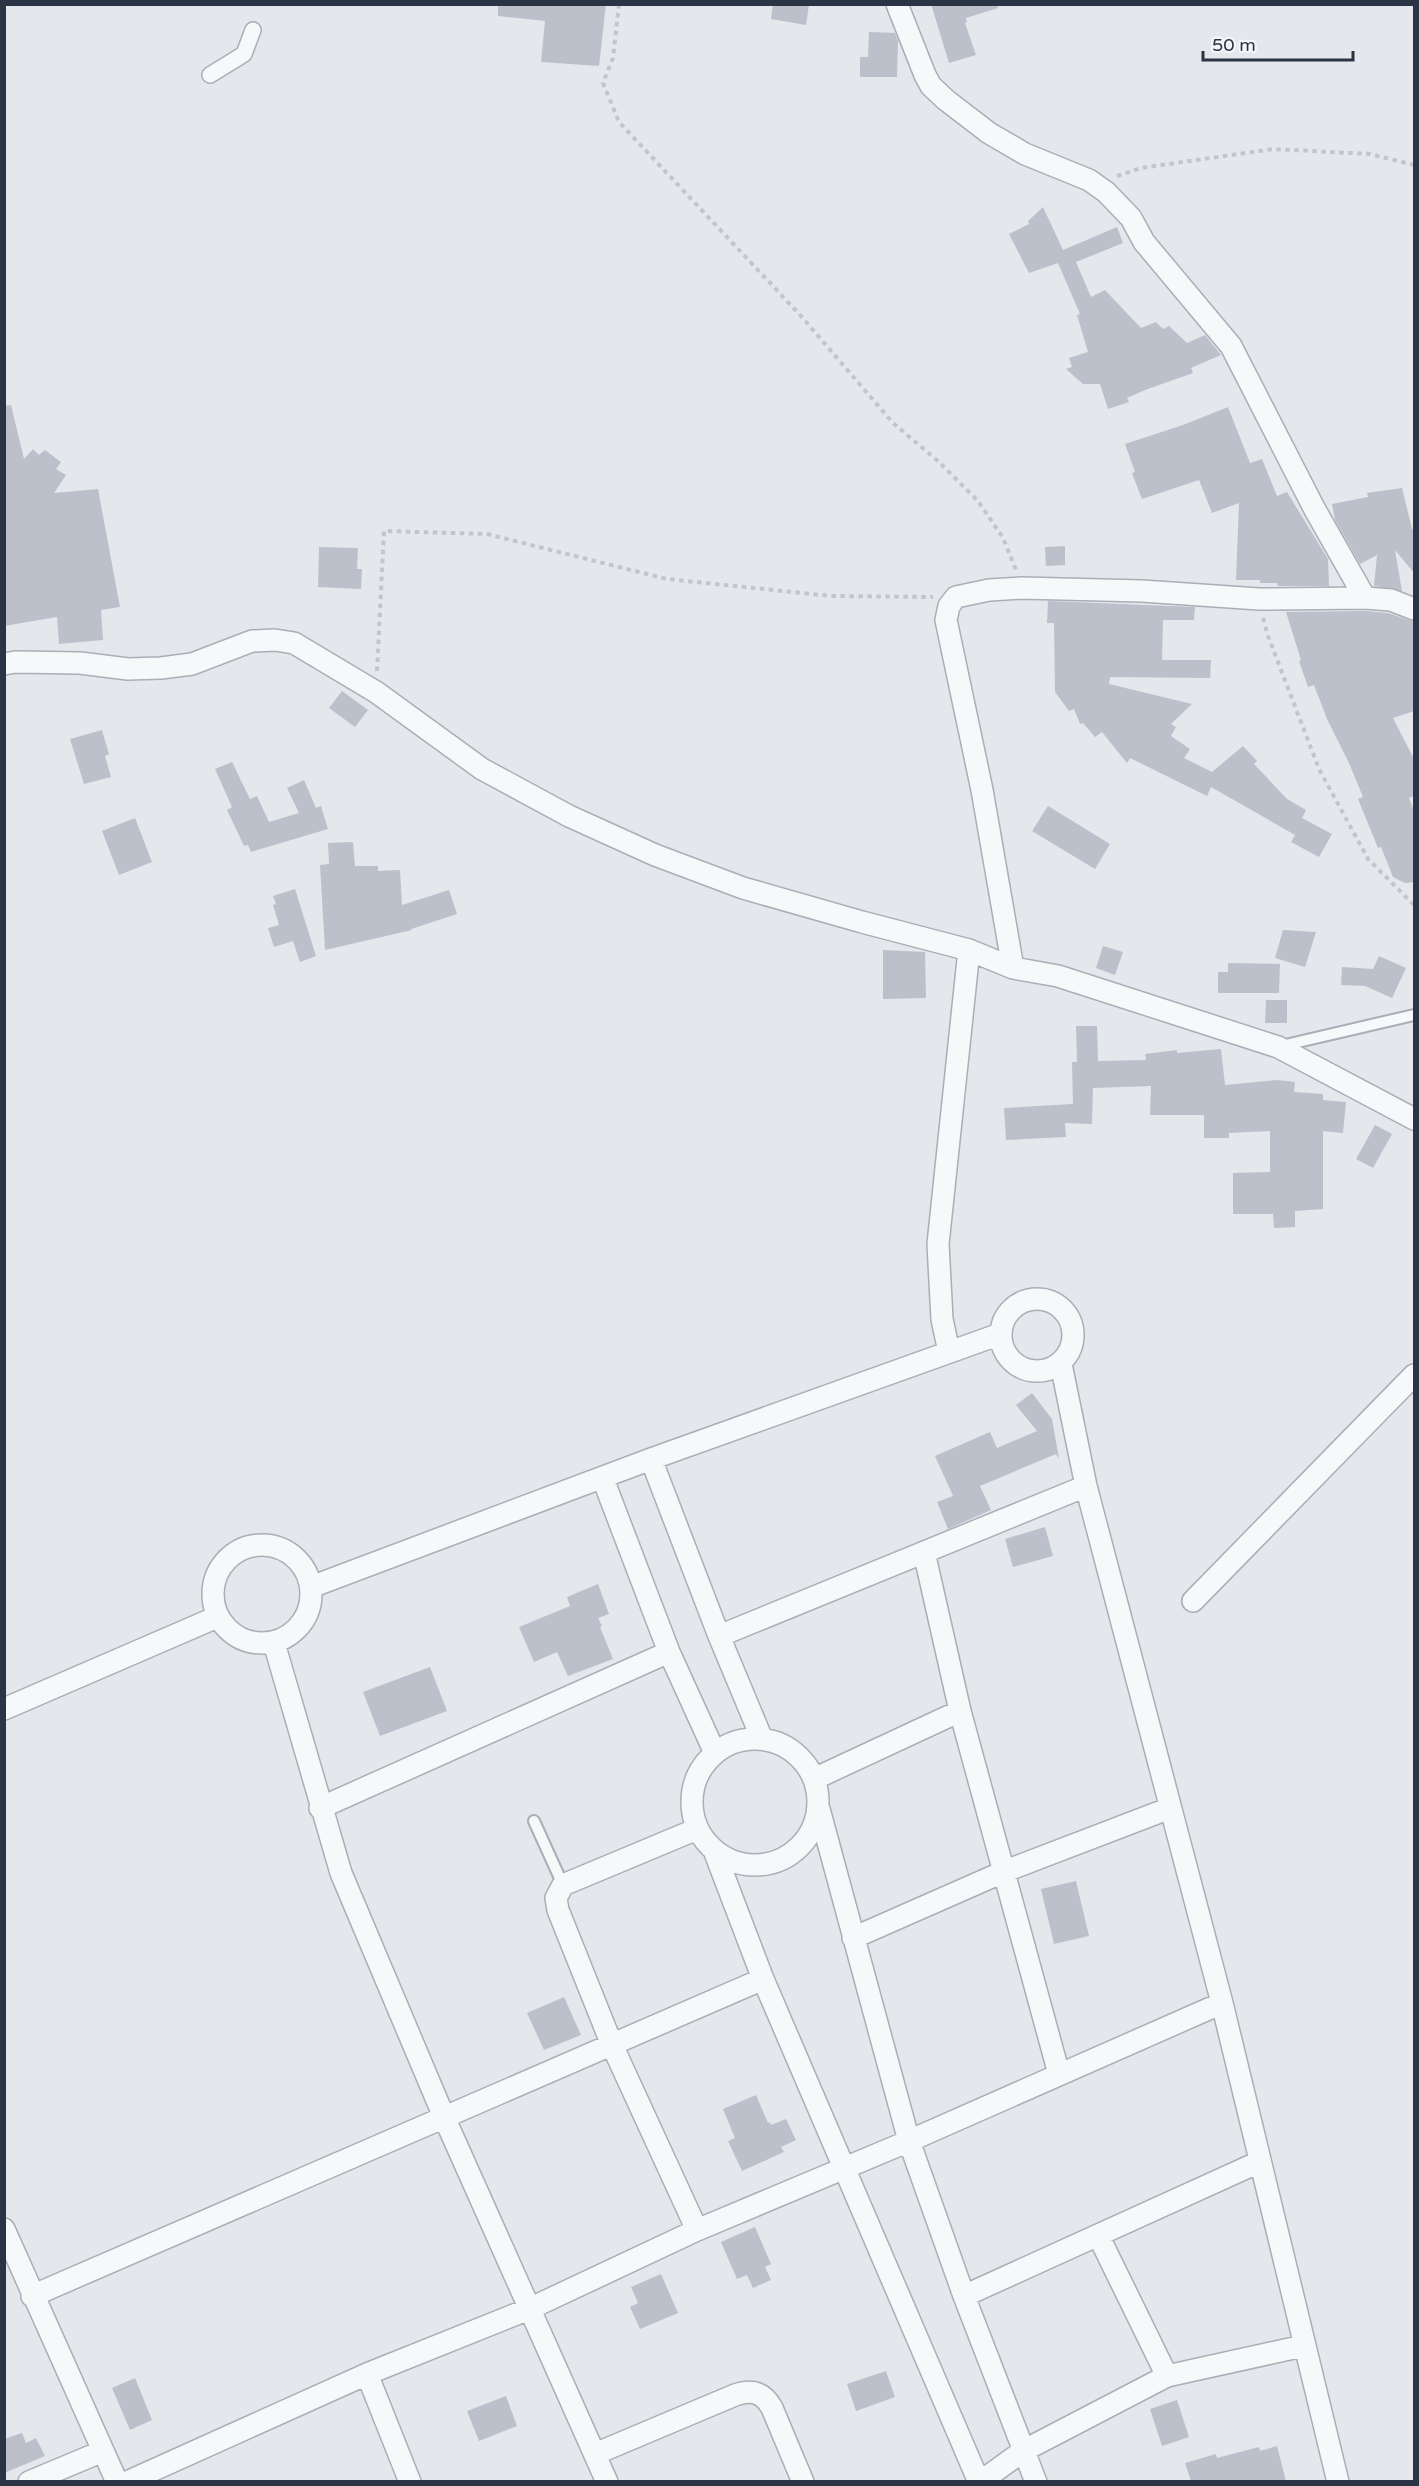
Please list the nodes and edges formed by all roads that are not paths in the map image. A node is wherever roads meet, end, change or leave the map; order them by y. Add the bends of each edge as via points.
1 (897, 4) edge
2 (253, 30) dead end
3 (210, 75) dead end
4 (1365, 598) junction
5 (1414, 609) edge
6 (4, 663) edge
7 (969, 950) junction
8 (1012, 968) junction
9 (1414, 1015) edge
10 (1278, 1047) junction
11 (1414, 1119) edge
12 (1000, 1334) junction
13 (949, 1352) junction
14 (1060, 1364) junction
15 (1414, 1375) edge
16 (651, 1459) junction
17 (603, 1479) junction
18 (1086, 1486) junction
19 (924, 1552) junction
20 (311, 1587) junction
21 (1193, 1601) dead end
22 (217, 1617) junction
23 (719, 1636) junction
24 (274, 1642) junction
25 (669, 1652) junction
26 (4, 1709) edge
27 (960, 1711) junction
28 (762, 1739) junction
29 (715, 1753) junction
30 (814, 1779) junction
31 (320, 1808) junction
32 (1170, 1808) junction
33 (819, 1809) junction
34 (534, 1821) dead end
35 (697, 1829) junction
36 (715, 1853) junction
37 (1003, 1872) junction
38 (563, 1884) junction
39 (853, 1938) junction
40 (763, 1979) junction
41 (1222, 2003) junction
42 (612, 2044) junction
43 (1059, 2074) junction
44 (444, 2117) junction
45 (909, 2141) junction
46 (1259, 2162) junction
47 (844, 2168) junction
48 (4, 2229) edge
49 (697, 2230) junction
50 (1098, 2235) junction
51 (32, 2296) junction
52 (964, 2296) junction
53 (530, 2309) junction
54 (1303, 2346) junction
55 (366, 2374) junction
56 (1167, 2376) junction
57 (103, 2451) junction
58 (1023, 2451) junction
59 (595, 2454) junction
60 (29, 2481) edge
61 (117, 2481) edge
62 (127, 2481) edge
63 (410, 2481) edge
64 (607, 2481) edge
65 (803, 2481) edge
66 (980, 2481) edge
67 (1036, 2481) edge
68 (1338, 2481) edge

1 - 4 street via 925,75 946,99 1025,154 1089,180 1131,218 1144,242 1231,346
2 - 3 street via 244,54
4 - 5 street via 1391,600
4 - 8 street via 1259,599 1022,588 956,597 946,620 984,799
6 - 7 street via 161,668 192,664 252,641 294,643 376,692 482,769 569,816 655,855 743,888
7 - 8 street
7 - 13 street via 938,1244 942,1319
8 - 10 street via 1058,976
9 - 10 lane
10 - 11 street
12 - 13 street
12 - 14 street via 1003,1350 1013,1364 1028,1371 1046,1371
12 - 14 street via 1005,1317 1018,1304 1036,1298 1054,1302 1068,1314 1074,1331 1071,1349
13 - 16 street
14 - 18 street
15 - 21 street
16 - 17 street
16 - 23 street
17 - 20 street
17 - 25 street
18 - 19 street
18 - 32 street
19 - 23 street
19 - 27 street
20 - 22 street via 302,1564 283,1549 259,1544 243,1549 218,1569 212,1593
20 - 24 street via 309,1611 295,1632
22 - 24 street via 241,1640 257,1644
22 - 26 street
23 - 28 street
24 - 31 street
25 - 29 street
25 - 31 street
27 - 30 street
27 - 37 street
28 - 29 street via 729,1744
28 - 30 street via 784,1746 802,1759
29 - 35 street via 701,1769 693,1788 691,1809
30 - 33 street
31 - 44 street via 341,1873
32 - 37 street
32 - 41 street
33 - 36 street via 812,1830 799,1849 780,1861 758,1866 735,1863
33 - 39 street
34 - 38 lane
35 - 36 street
35 - 38 street
36 - 40 street
37 - 39 street
37 - 43 street
38 - 42 street via 556,1898 558,1910
39 - 45 street
40 - 42 street
40 - 47 street
41 - 43 street
41 - 46 street
42 - 44 street
42 - 49 street
43 - 45 street
44 - 51 street
44 - 53 street
45 - 47 street
45 - 52 street
46 - 50 street
46 - 54 street
47 - 49 street
47 - 66 street
48 - 51 street
49 - 53 street
50 - 52 street
50 - 56 street
51 - 57 street
52 - 58 street
53 - 55 street
53 - 59 street
54 - 56 street
54 - 68 street
55 - 62 street
55 - 63 street
56 - 58 street
57 - 60 street
57 - 61 street
58 - 66 street
58 - 67 street
59 - 64 street
59 - 65 street via 735,2395 757,2392 772,2408

